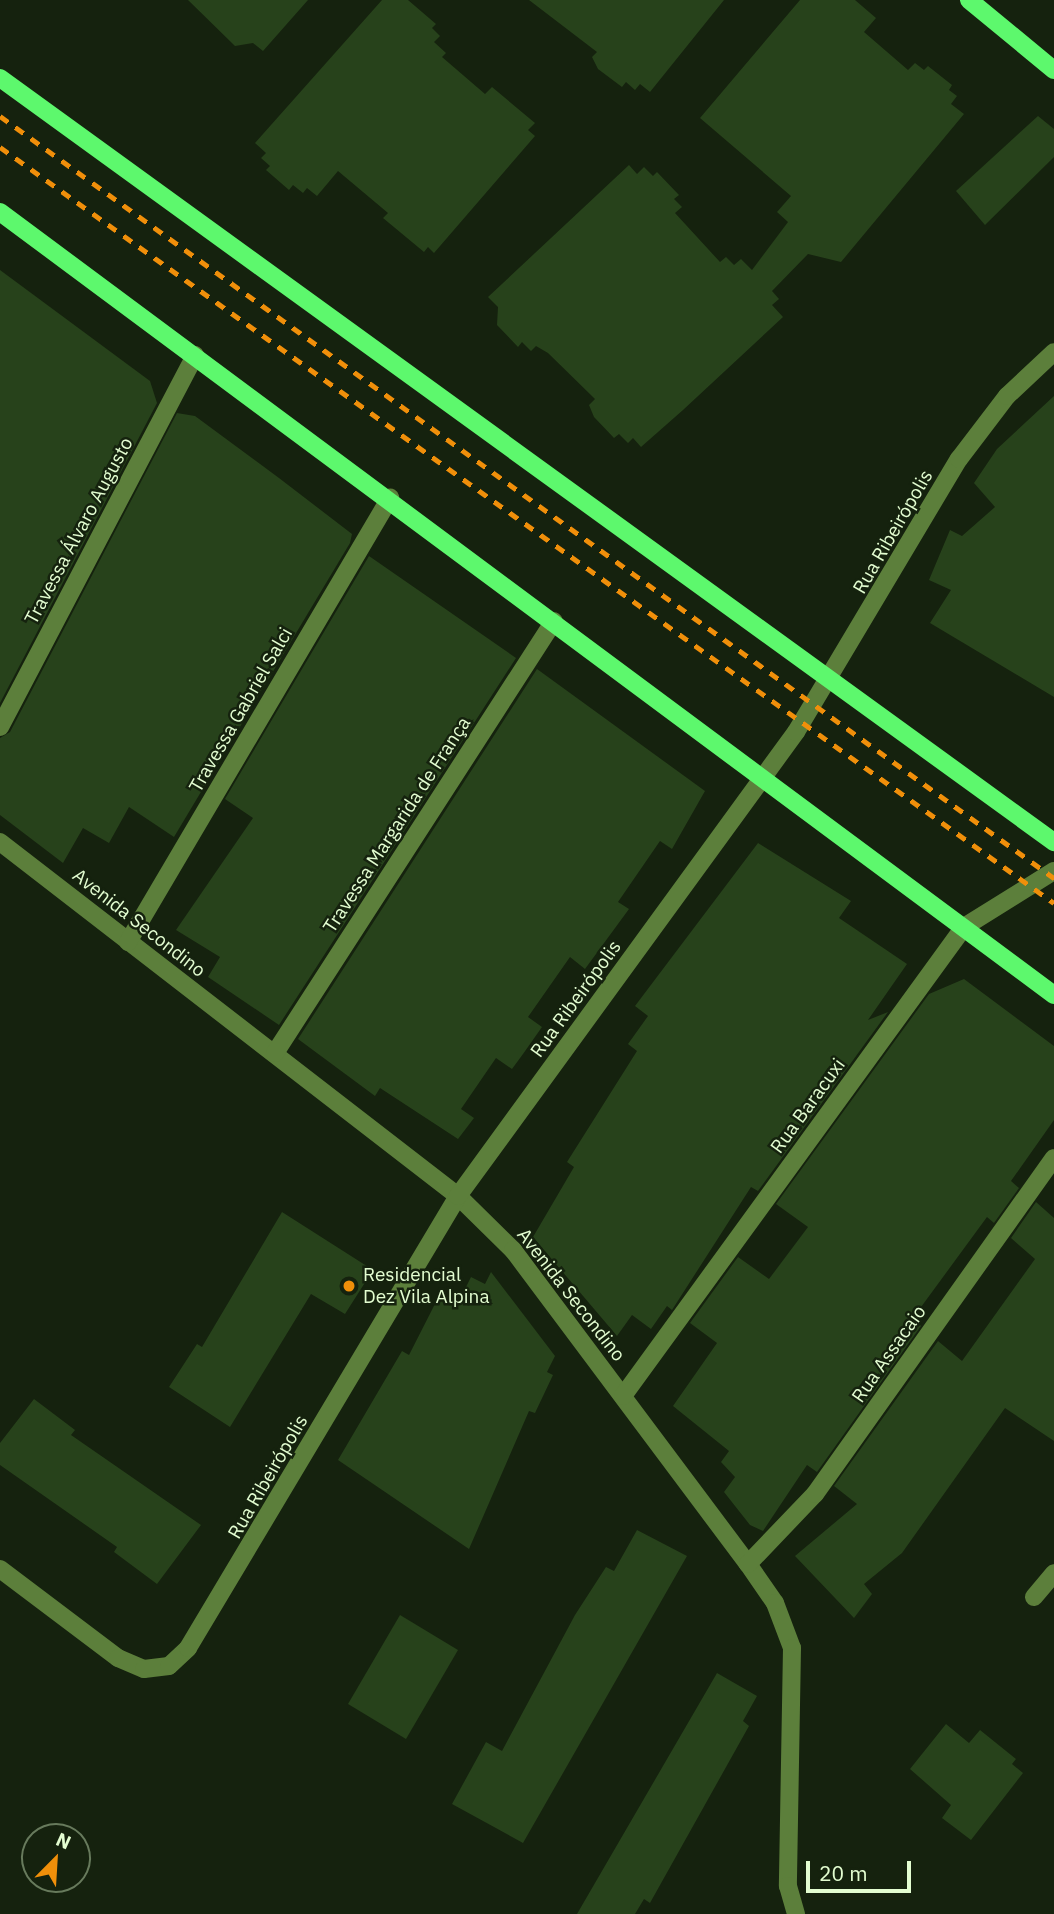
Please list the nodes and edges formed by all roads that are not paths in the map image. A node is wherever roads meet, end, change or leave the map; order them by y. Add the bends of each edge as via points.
1 (969, 0) edge
2 (1054, 70) edge
3 (0, 78) edge
4 (0, 212) edge
5 (1054, 352) edge
6 (195, 355) junction
7 (390, 498) junction
8 (554, 621) junction
9 (830, 681) junction
10 (0, 727) edge
11 (762, 780) junction
12 (0, 842) edge
13 (1054, 842) edge
14 (1054, 871) edge
15 (964, 927) junction
16 (128, 943) junction
17 (1054, 995) edge
18 (275, 1052) junction
19 (1054, 1158) edge
20 (458, 1196) junction
21 (623, 1396) junction
22 (748, 1564) junction
23 (0, 1569) edge
24 (1054, 1573) edge
25 (1034, 1597) dead end
26 (796, 1914) edge

1 - 2 main road
3 - 9 main road
4 - 6 main road
5 - 9 street, Rua Ribeirópolis via 1007,397 959,458
6 - 7 main road
6 - 10 street, Travessa Álvaro Augusto
7 - 8 main road
7 - 16 street, Travessa Gabriel Salci
8 - 11 main road
8 - 18 street, Travessa Margarida de França
9 - 11 street, Rua Ribeirópolis
9 - 13 main road
11 - 15 main road
11 - 20 street, Rua Ribeirópolis
12 - 16 street, Avenida Secondino
14 - 15 street, Rua Baracuxi
15 - 17 main road
15 - 21 street, Rua Baracuxi
16 - 18 street, Avenida Secondino
18 - 20 street, Avenida Secondino
19 - 22 street, Rua Assacaio via 815,1494
20 - 21 street, Avenida Secondino via 513,1250
20 - 23 street, Rua Ribeirópolis via 207,1622 169,1666 144,1669 118,1658
21 - 22 street, Avenida Secondino
22 - 26 street, Avenida Secondino via 775,1602 792,1648 788,1886
24 - 25 street

